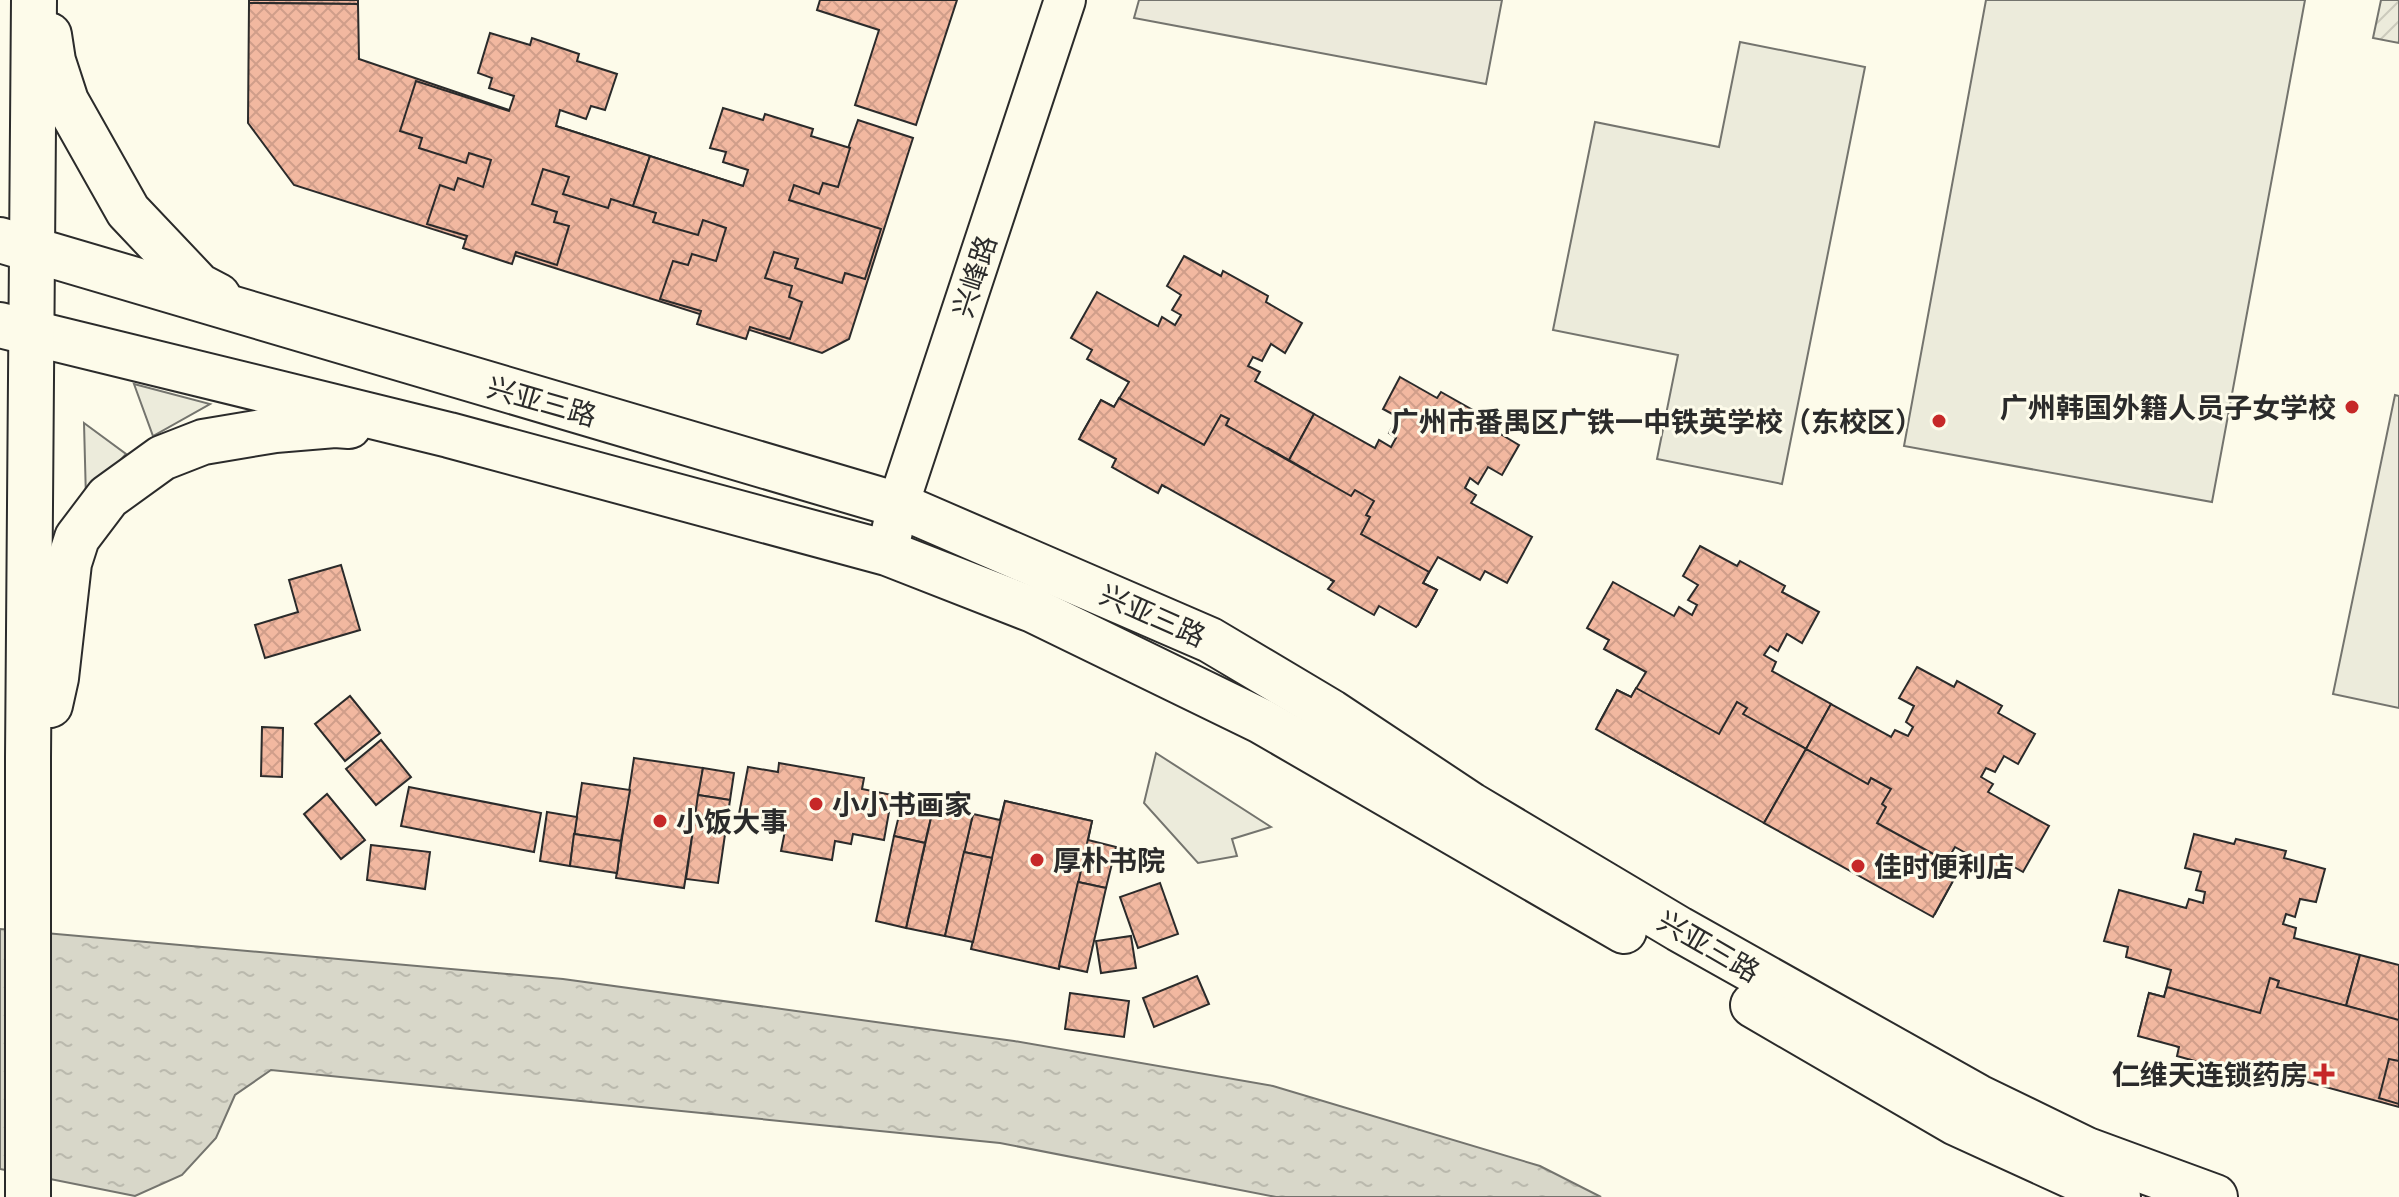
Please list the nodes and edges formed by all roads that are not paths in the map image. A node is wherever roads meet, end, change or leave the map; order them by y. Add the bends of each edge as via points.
1 (34, 0) edge
2 (44, 0) edge
3 (1065, 0) edge
4 (16, 244) edge
5 (263, 319) junction
6 (16, 328) edge
7 (449, 435) junction
8 (898, 505) junction
9 (887, 553) junction
10 (28, 758) junction
11 (28, 1196) edge
12 (2118, 1197) edge
13 (2215, 1197) edge

1 - 4 street
2 - 5 street via 53,61 66,101 128,211 199,286
3 - 8 street, 兴峰路
4 - 5 street, 兴亚三路
4 - 6 street
5 - 8 street, 兴亚三路
6 - 7 street, 兴亚三路
6 - 10 street
7 - 9 street, 兴亚三路
7 - 10 street via 335,425 203,442 162,458 108,497 77,538 69,563 56,678 45,729
8 - 9 street, 兴峰路
8 - 13 street, 兴亚三路 via 1210,640 1679,929 1978,1097 2087,1150
9 - 12 street, 兴亚三路 via 1033,610 1261,721 1956,1123
10 - 11 street

